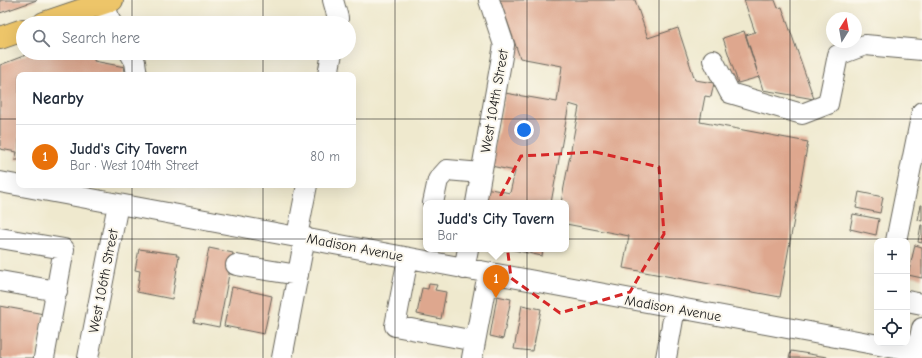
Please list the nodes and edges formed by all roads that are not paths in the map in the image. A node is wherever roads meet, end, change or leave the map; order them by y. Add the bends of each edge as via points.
1 (333, 0) edge
2 (489, 0) edge
3 (108, 1) edge
4 (64, 16) edge
5 (110, 16) edge
6 (337, 16) edge
7 (16, 32) edge
8 (0, 38) edge
9 (922, 50) edge
10 (134, 60) edge
11 (331, 60) edge
12 (713, 60) dead end
13 (137, 72) edge
14 (329, 72) edge
15 (922, 112) edge
16 (481, 173) junction
17 (0, 182) edge
18 (16, 185) edge
19 (32, 188) edge
20 (307, 188) edge
21 (434, 200) edge
22 (476, 200) edge
23 (118, 204) junction
24 (301, 237) junction
25 (0, 238) edge
26 (897, 238) edge
27 (467, 252) edge
28 (408, 258) junction
29 (236, 266) dead end
30 (464, 269) junction
31 (488, 273) junction
32 (298, 275) junction
33 (0, 281) edge
34 (57, 291) junction
35 (910, 302) edge
36 (922, 304) edge
37 (675, 308) junction
38 (922, 328) edge
39 (874, 343) edge
40 (886, 346) edge
41 (474, 350) edge
42 (911, 353) edge
43 (44, 358) edge
44 (88, 358) edge
45 (282, 358) edge
46 (666, 358) edge

1 - 6 street
2 - 16 street, West 104th Street via 504,44
3 - 4 main road
3 - 5 street
7 - 8 main road
9 - 12 street via 865,45 838,54 828,104 802,114 730,93
10 - 13 street
11 - 14 street
15 - 26 street
16 - 21 street via 447,170 438,180
16 - 22 street, West 104th Street
17 - 18 street, Madison Avenue
19 - 23 street, Madison Avenue
20 - 24 street
23 - 24 street, Madison Avenue
23 - 44 street, West 106th Street
24 - 28 street, Madison Avenue
24 - 32 street
25 - 34 street via 64,249
27 - 30 street
28 - 30 street, Madison Avenue
28 - 41 street via 395,326
29 - 32 street
30 - 31 street, Madison Avenue
31 - 37 street, Madison Avenue
31 - 41 street
32 - 45 street
33 - 34 street
34 - 43 street
35 - 36 street
37 - 39 street, Madison Avenue
37 - 46 street
38 - 42 street
40 - 42 street, Madison Avenue

